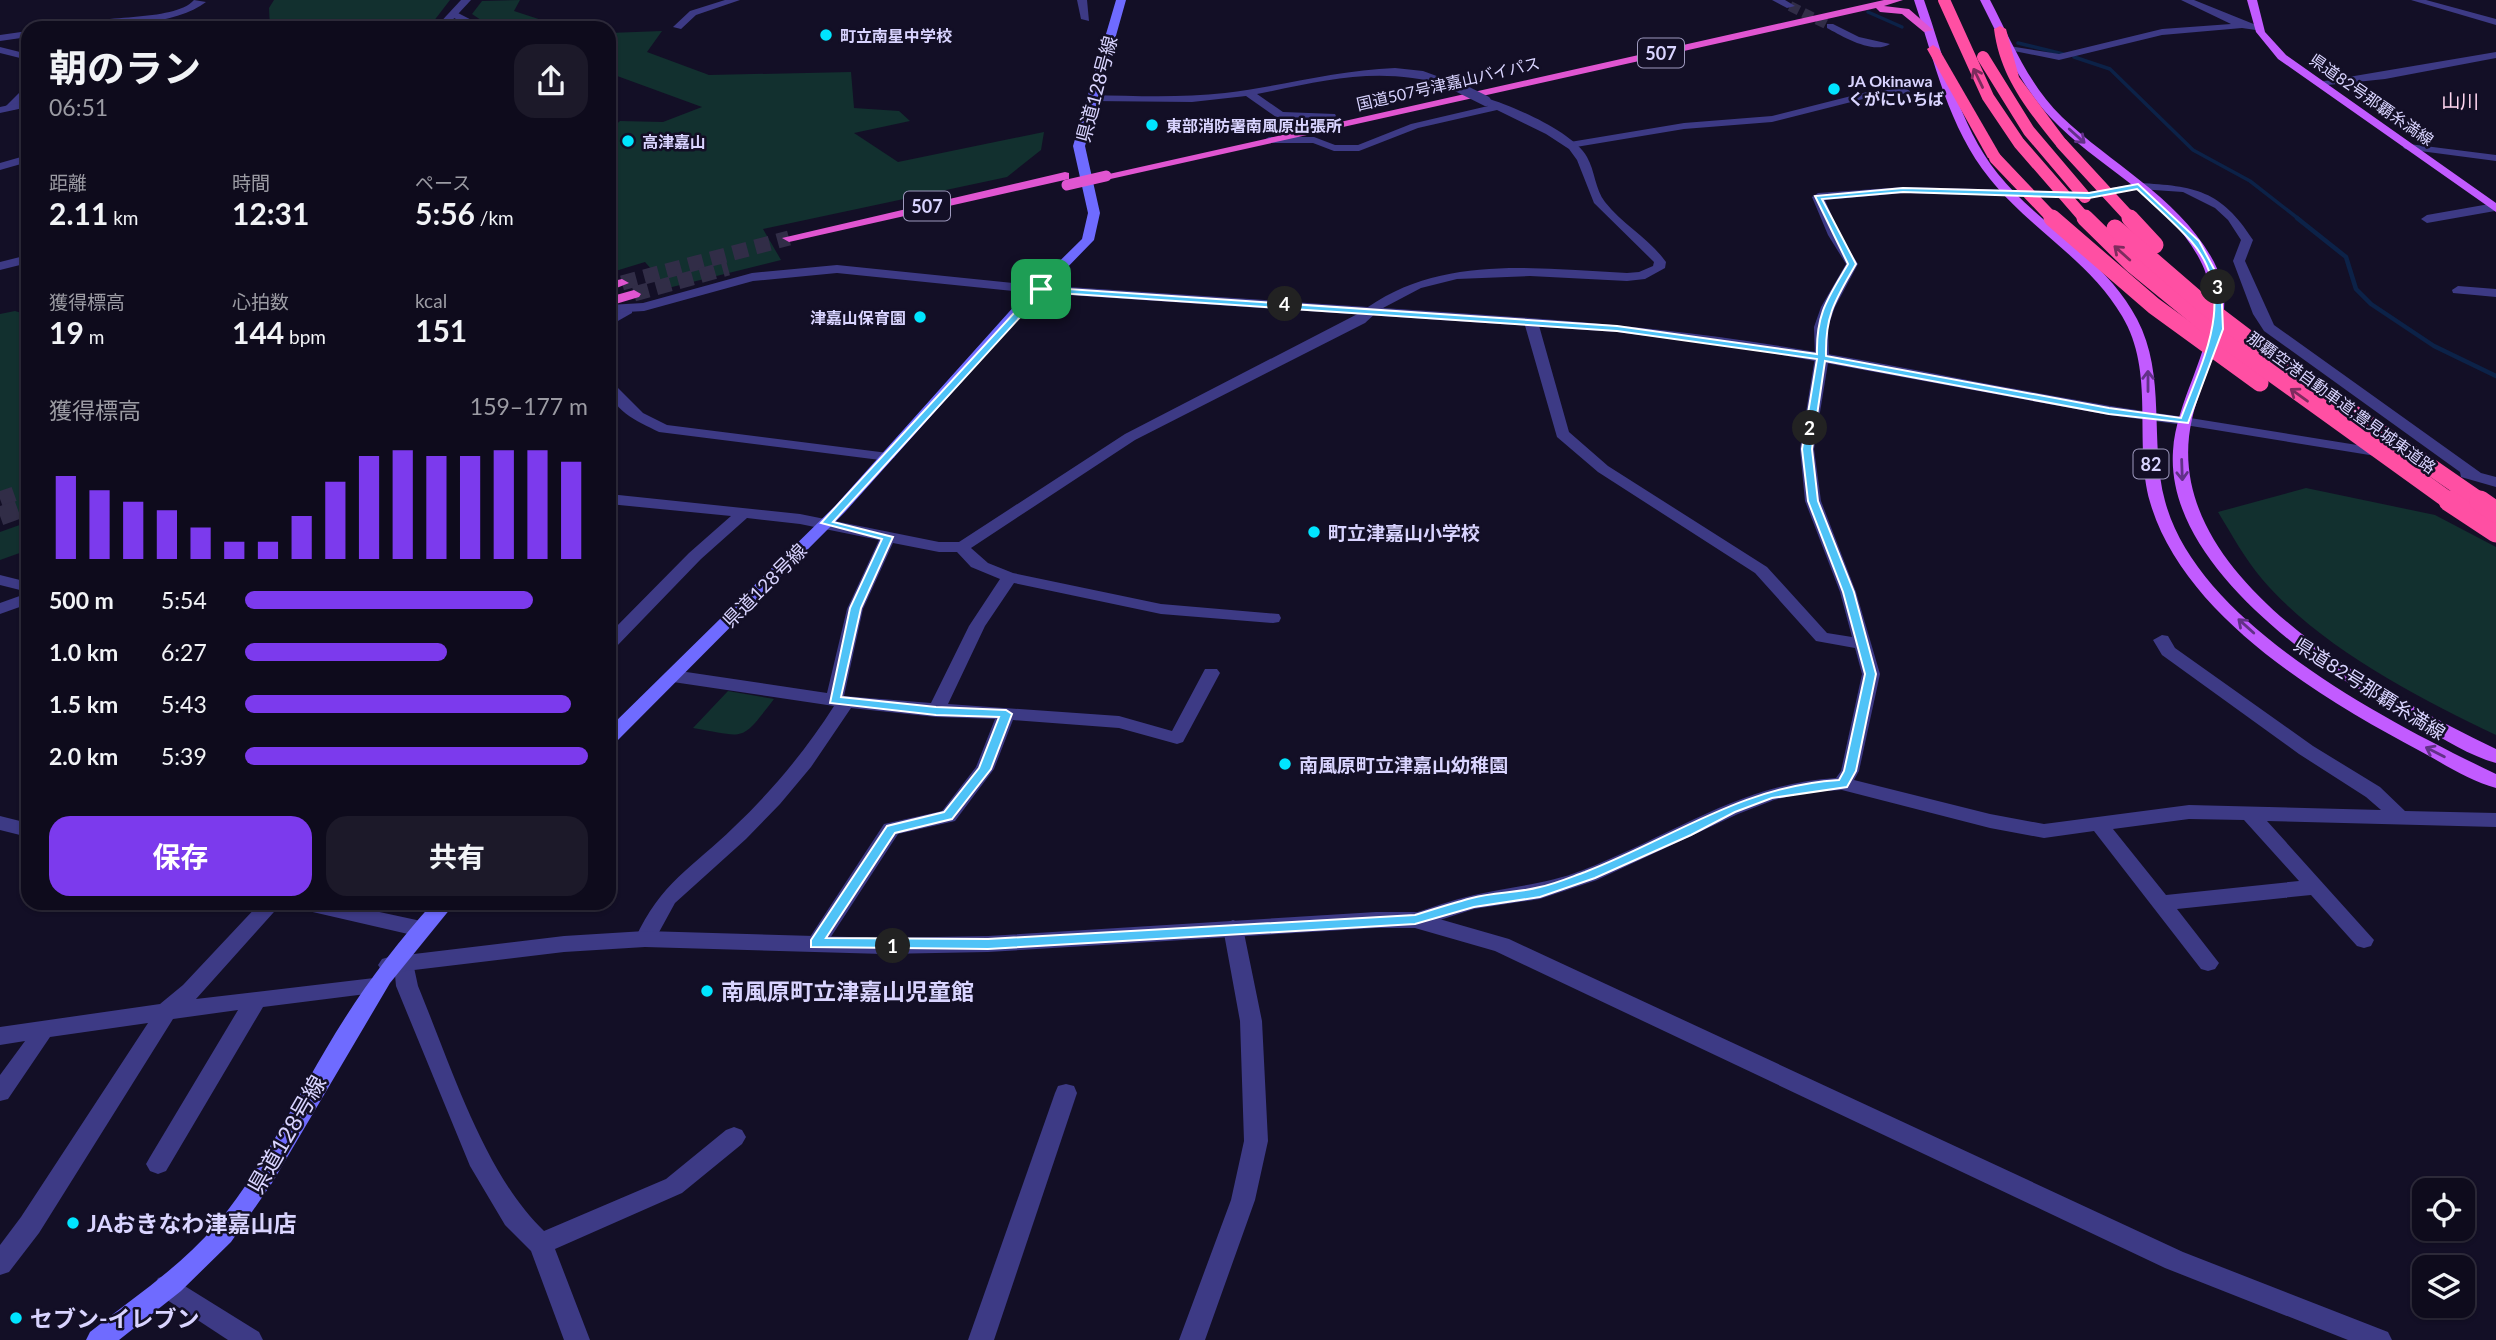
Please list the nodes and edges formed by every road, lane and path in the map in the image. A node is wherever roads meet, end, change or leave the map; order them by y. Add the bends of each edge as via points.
1 (199, 0) edge
2 (466, 0) edge
3 (735, 0) edge
4 (1082, 0) edge
5 (1121, 0) edge
6 (1777, 0) edge
7 (1859, 0) edge
8 (1898, 0) edge
9 (1919, 0) edge
10 (1944, 0) edge
11 (1960, 0) edge
12 (1985, 0) edge
13 (2186, 0) edge
14 (2252, 0) edge
15 (2416, 0) edge
16 (1790, 6) dead end
17 (1845, 12) junction
18 (455, 15) junction
19 (1086, 19) dead end
20 (114, 21) edge
21 (448, 21) edge
22 (467, 21) edge
23 (2496, 22) edge
24 (2242, 25) junction
25 (1830, 26) tunnel mouth
26 (678, 27) dead end
27 (2256, 27) junction
28 (2000, 29) junction
29 (1928, 30) junction
30 (21, 35) edge
31 (0, 38) edge
32 (1885, 44) dead end
33 (2009, 48) junction
34 (1933, 49) junction
35 (0, 50) edge
36 (21, 55) edge
37 (2496, 55) edge
38 (2318, 83) junction
39 (1905, 91) dead end
40 (1249, 93) junction
41 (21, 94) edge
42 (1091, 98) junction
43 (1497, 107) junction
44 (5, 109) edge
45 (1331, 116) junction
46 (1344, 124) junction
47 (1271, 128) junction
48 (1320, 141) junction
49 (1570, 145) junction
50 (2409, 147) junction
51 (2496, 158) edge
52 (21, 160) edge
53 (0, 167) edge
54 (1066, 180) junction
55 (2138, 186) junction
56 (2009, 194) junction
57 (2496, 208) edge
58 (2427, 219) dead end
59 (789, 238) tunnel mouth
60 (800, 248) tunnel mouth
61 (21, 261) edge
62 (0, 266) edge
63 (1041, 289) junction
64 (2458, 290) dead end
65 (2496, 293) edge
66 (634, 294) tunnel mouth
67 (616, 300) edge
68 (616, 309) edge
69 (627, 310) junction
70 (1371, 311) junction
71 (616, 317) edge
72 (1531, 322) junction
73 (1822, 358) junction
74 (616, 394) edge
75 (2150, 417) junction
76 (2184, 421) junction
77 (888, 457) junction
78 (2476, 477) junction
79 (2496, 482) edge
80 (616, 500) edge
81 (744, 513) junction
82 (2493, 520) edge
83 (826, 523) junction
84 (888, 537) junction
85 (962, 547) junction
86 (1010, 577) junction
87 (0, 580) edge
88 (21, 585) edge
89 (21, 601) edge
90 (0, 609) edge
91 (1273, 618) dead end
92 (616, 637) edge
93 (2162, 640) dead end
94 (1863, 644) junction
95 (1211, 673) dead end
96 (673, 676) junction
97 (840, 701) junction
98 (936, 711) junction
99 (1006, 714) junction
100 (616, 732) edge
101 (2496, 757) edge
102 (2496, 782) edge
103 (1842, 784) junction
104 (2248, 812) junction
105 (2400, 817) junction
106 (2495, 821) edge
107 (0, 823) edge
108 (2099, 824) junction
109 (21, 828) edge
110 (2315, 887) junction
111 (2162, 903) junction
112 (266, 910) edge
113 (336, 910) edge
114 (439, 910) edge
115 (1415, 919) junction
116 (1233, 928) junction
117 (421, 929) junction
118 (645, 939) junction
119 (2364, 940) dead end
120 (816, 943) junction
121 (2208, 963) dead end
122 (397, 964) junction
123 (374, 986) junction
124 (256, 999) junction
125 (167, 1011) junction
126 (43, 1028) junction
127 (0, 1036) edge
128 (0, 1092) edge
129 (1066, 1093) dead end
130 (734, 1137) dead end
131 (158, 1164) dead end
132 (541, 1244) junction
133 (0, 1264) edge
134 (167, 1286) junction
135 (99, 1340) edge
136 (250, 1340) edge
137 (577, 1340) edge
138 (981, 1340) edge
139 (1192, 1340) edge
140 (2379, 1340) edge

1 - 20 street via 195,6
2 - 18 street
3 - 26 street via 693,13
4 - 19 street
5 - 42 main road, 県道128号線
6 - 16 street
7 - 45 highway, 国道507号津嘉山バイパス / 507
8 - 17 highway, 国道507号津嘉山バイパス / 507
9 - 29 main road, 県道82号那覇糸満線 / 82
82 -> 10 highway, 那覇空港自動車道;豊見城東道路, bridge via 2255,363 2101,234 2051,183 2000,115
11 - 82 highway, 那覇空港自動車道;豊見城東道路, bridge via 2003,94 2071,182 2113,226 2204,305
12 - 28 main road, 県道82号那覇糸満線 / 82
13 - 24 street
14 - 27 main road
15 - 23 street
17 - 29 highway via 1899,9
17 - 46 highway, 国道507号津嘉山バイパス / 507
18 - 21 street
18 - 22 street
24 - 27 street
24 - 33 street via 2162,32 2059,57
25 - 32 street via 1857,40
27 - 38 main road, 県道82号那覇糸満線 via 2269,45
28 - 33 main road, 県道82号那覇糸満線 / 82
28 - 82 highway, bridge via 2001,51 2022,93 2122,211 2200,286
29 - 34 main road, 県道82号那覇糸満線 / 82
30 - 31 street
33 -> 55 main road, 県道82号那覇糸満線 / 82 via 2026,82 2055,117
34 - 56 main road, 県道82号那覇糸満線 / 82 via 1963,132
34 - 82 highway, bridge via 1995,158 2076,239 2298,410
35 - 36 street
37 - 38 street
38 - 50 main road, 県道82号那覇糸満線
39 - 49 street via 1867,95 1772,118 1684,126
40 - 42 street via 1194,99
40 - 43 street, bridge via 1385,71 1448,82
40 - 47 street
41 - 44 street
42 - 63 main road, 県道128号線 via 1079,153 1094,213 1091,231 1082,248
43 - 48 street via 1402,130 1359,148 1334,148
43 - 49 street
45 - 47 highway, 国道507号津嘉山バイパス / 507
45 - 47 street
46 - 47 highway, 国道507号津嘉山バイパス / 507
46 - 48 street
47 - 48 street
47 - 54 highway, 国道507号津嘉山バイパス / 507, bridge
49 - 70 street via 1582,158 1597,200 1651,247 1659,268 1627,277 1484,274 1445,278 1400,293
50 - 51 street
50 - 57 main road, 県道82号那覇糸満線
52 - 53 street
54 - 59 highway, 国道507号津嘉山バイパス / 507
54 - 60 highway, 国道507号津嘉山バイパス / 507
55 - 56 street via 2089,195
55 - 76 main road, 県道82号那覇糸満線 / 82 via 2196,242 2217,282 2218,329
55 - 78 street via 2197,193 2233,218 2247,240 2239,261 2269,328
56 - 73 street via 1903,190 1818,197 1852,264 1821,327
75 -> 56 main road, 県道82号那覇糸満線 / 82 via 2148,365 2130,317 2101,280
57 - 58 street
61 - 62 street
63 - 69 street via 813,269 752,276
63 - 70 street
63 - 77 main road, 県道128号線
64 - 65 street
66 - 67 highway
68 - 69 street
69 - 71 street
70 - 72 street
70 - 85 street via 1130,436
72 - 73 street via 1700,338
72 - 94 street via 1562,434 1603,469 1761,570 1822,637
73 - 75 street
73 - 94 street via 1807,449 1813,501
74 - 77 street via 638,416 664,429
75 - 76 street
102 -> 75 main road, 県道82号那覇糸満線 / 82 via 2422,746 2334,693 2269,646 2218,600 2187,562 2164,521 2152,478
76 - 78 street via 2400,456
76 -> 101 main road, 県道82号那覇糸満線 / 82 via 2180,466 2190,509 2204,539 2231,575 2329,662 2392,704
77 - 83 main road, 県道128号線
78 - 79 street
80 - 81 street
81 - 83 street
81 - 92 street
83 - 84 street
83 - 96 main road, 県道128号線
84 - 85 street
84 - 97 street via 855,608
85 - 86 street via 969,559
86 - 91 street via 1161,609
86 - 98 street via 977,626
87 - 88 street
89 - 90 street
93 - 105 street via 2168,651 2373,792
94 - 103 street via 1871,674 1867,702 1850,771
95 - 99 street via 1177,738 1119,722
96 - 97 street
96 - 100 main road, 県道128号線
97 - 98 street
97 - 118 street via 818,748 721,851 676,886
98 - 99 street
99 - 120 street via 985,769 948,816 891,829
103 - 108 street via 2044,831
103 - 115 street via 1770,794 1590,875 1540,892 1474,902
104 - 105 street
104 - 108 street via 2189,812
104 - 110 street
105 - 106 street
107 - 109 street
108 - 111 street
110 - 111 street
110 - 119 street
111 - 121 street
112 - 125 street
113 - 117 street
114 - 117 main road, 県道128号線
115 - 116 street
115 - 140 street via 1502,945 2174,1260
116 - 120 street via 988,944
116 - 139 street via 1251,1021 1256,1141 1243,1200
117 - 122 main road, 県道128号線
118 - 120 street
118 - 122 street
122 - 123 main road, 県道128号線
122 - 132 street via 482,1166 514,1218
123 - 124 street
123 - 134 main road, 県道128号線 via 236,1217
124 - 125 street
124 - 131 street
125 - 126 street
125 - 133 street via 30,1225
126 - 127 street
126 - 128 street
129 - 138 street
130 - 132 street via 674,1186
132 - 137 street
134 - 135 main road, 県道128号線
134 - 136 street

